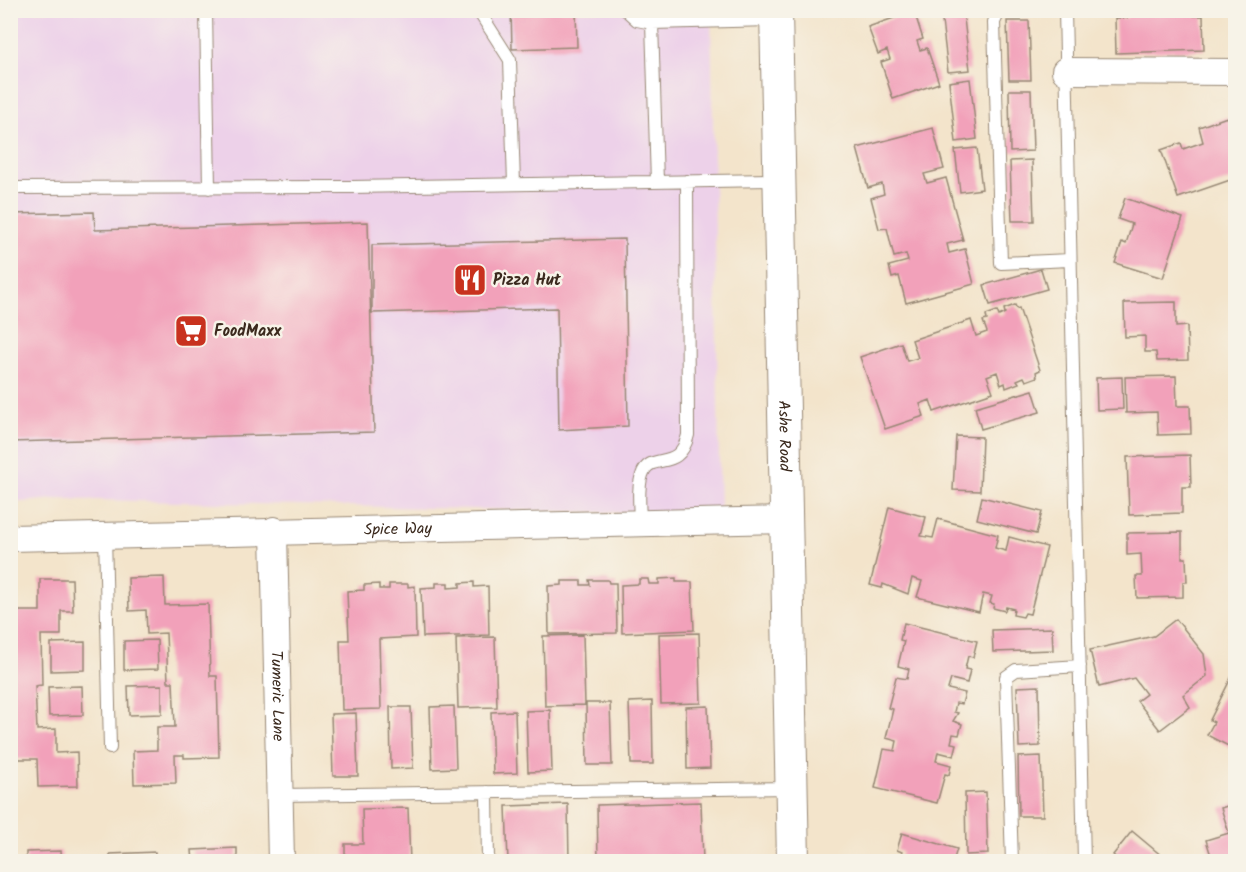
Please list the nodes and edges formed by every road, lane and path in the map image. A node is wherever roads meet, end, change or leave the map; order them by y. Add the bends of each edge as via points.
1 (206, 10) edge
2 (478, 10) edge
3 (626, 10) edge
4 (1000, 10) edge
5 (1065, 10) edge
6 (776, 15) edge
7 (652, 23) junction
8 (1065, 71) junction
9 (1236, 72) edge
10 (779, 180) junction
11 (687, 181) junction
12 (657, 182) junction
13 (514, 184) junction
14 (10, 188) edge
15 (209, 188) junction
16 (1070, 260) junction
17 (786, 520) junction
18 (640, 523) junction
19 (274, 530) junction
20 (105, 534) junction
21 (10, 538) edge
22 (1080, 666) junction
23 (110, 748) dead end
24 (792, 788) junction
25 (487, 792) junction
26 (279, 795) junction
27 (281, 861) edge
28 (488, 861) edge
29 (793, 861) edge
30 (1012, 861) edge
31 (1084, 861) edge

1 - 15 lane
2 - 13 lane via 510,60
3 - 7 lane via 637,20
4 - 16 lane via 994,22 1001,263
5 - 8 lane
6 - 7 lane
6 - 10 street, Ashe Road
7 - 12 lane
8 - 9 street
8 - 16 lane
10 - 11 lane
10 - 17 street, Ashe Road
11 - 12 lane
11 - 18 lane via 688,435 685,450 677,457 651,463 642,473
12 - 13 lane
13 - 15 lane
14 - 15 lane
16 - 22 lane
17 - 18 street, Spice Way
17 - 24 street, Ashe Road
18 - 19 street, Spice Way
19 - 20 street, Spice Way
19 - 26 street, Tumeric Lane
20 - 21 street, Spice Way
20 - 23 lane
22 - 30 lane via 1016,670 1006,677
22 - 31 lane
24 - 25 lane
24 - 29 street, Ashe Road
25 - 26 lane
25 - 28 lane
26 - 27 street, Tumeric Lane

